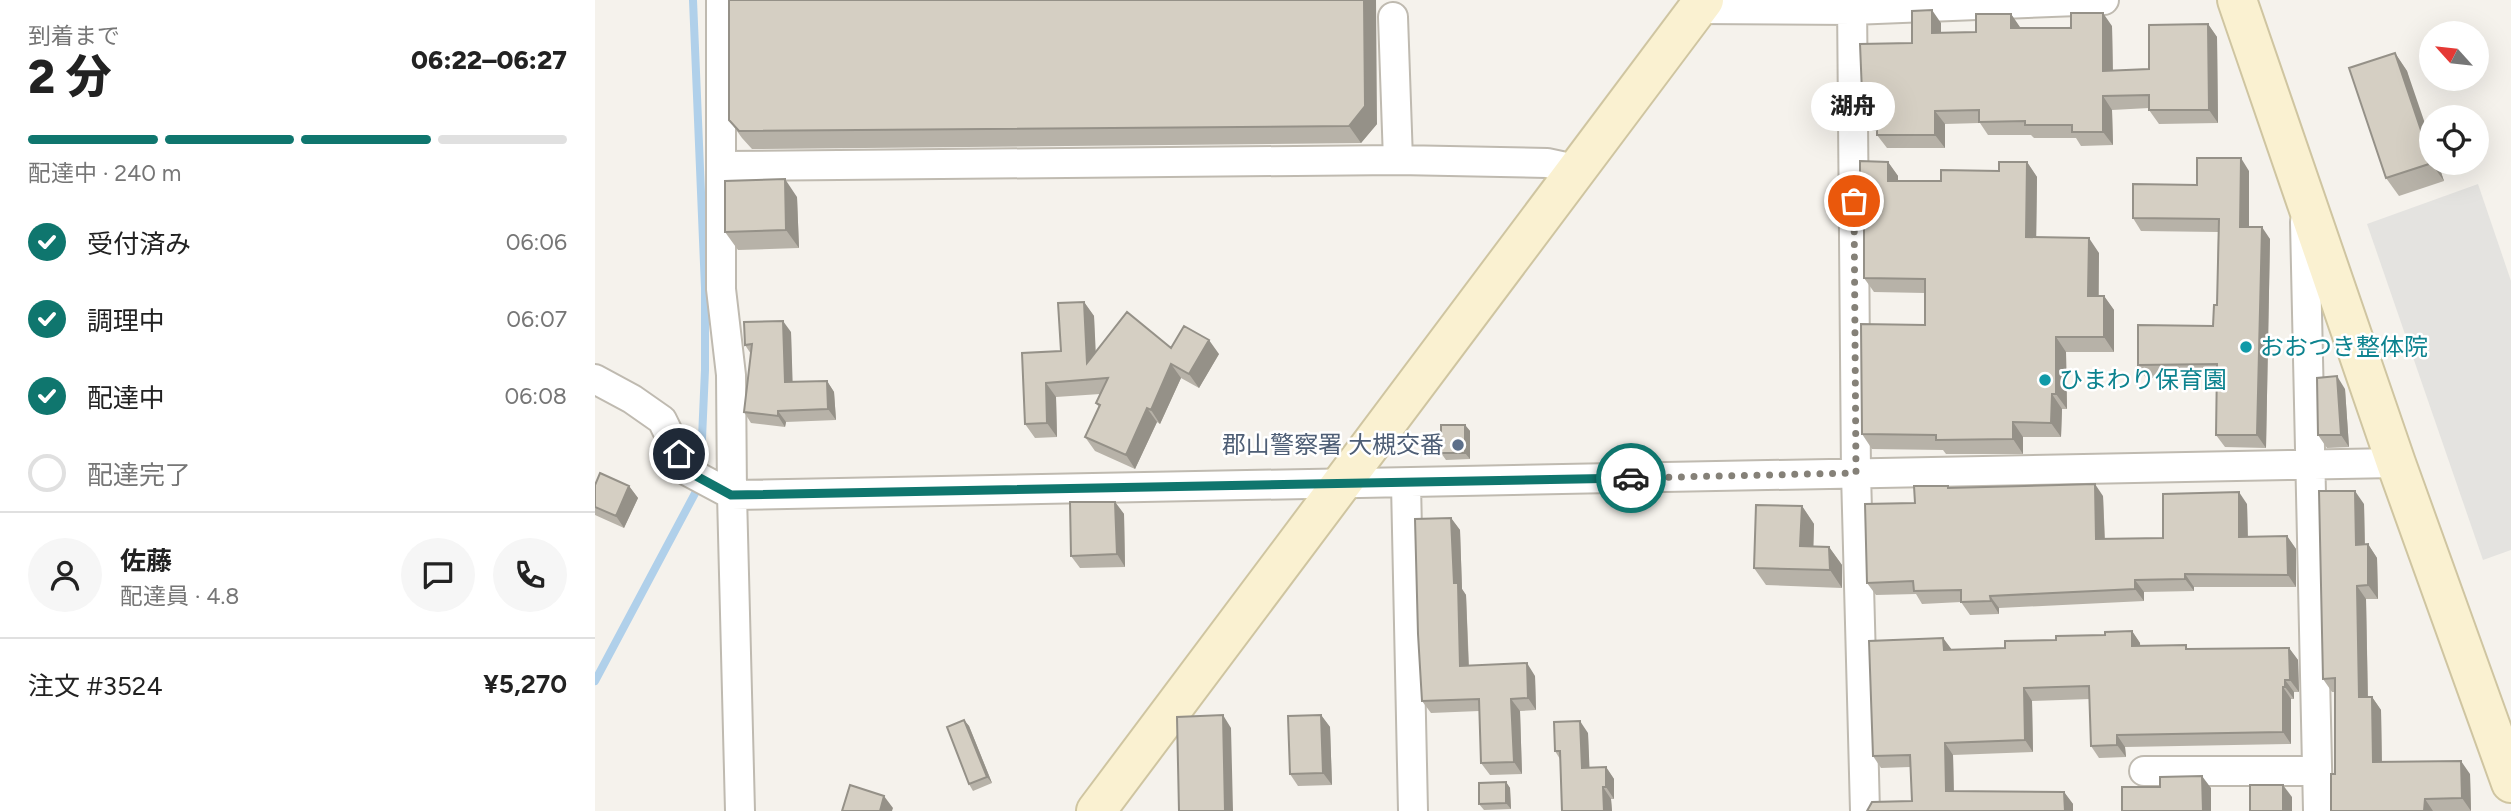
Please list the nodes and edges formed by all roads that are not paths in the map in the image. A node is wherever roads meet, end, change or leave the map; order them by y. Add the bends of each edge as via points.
1 (721, 0) edge
2 (2104, 0) edge
3 (2237, 0) edge
4 (1701, 4) edge
5 (1852, 5) edge
6 (1393, 17) dead end
7 (1398, 160) junction
8 (722, 166) junction
9 (1574, 172) junction
10 (2305, 198) junction
11 (595, 379) edge
12 (2396, 463) junction
13 (2311, 464) junction
14 (1856, 473) junction
15 (1342, 482) junction
16 (1406, 484) junction
17 (724, 491) junction
18 (2144, 771) dead end
19 (2317, 771) junction
20 (2511, 783) edge
21 (740, 811) edge
22 (1096, 811) edge
23 (1413, 811) edge
24 (1865, 811) edge
25 (2318, 811) edge

1 - 8 street
2 - 5 street
3 - 10 street
4 - 5 street
4 - 9 street
5 - 14 street
6 - 7 street
7 - 8 street
7 - 9 street via 1547,163
8 - 17 street via 721,289 731,375
9 - 15 street
10 - 12 street
10 - 13 street
11 - 17 street via 662,420 687,471
12 - 13 street
12 - 20 street
13 - 14 street
13 - 19 street
14 - 16 street
14 - 24 street
15 - 16 street
15 - 17 street
15 - 22 street
16 - 23 street
17 - 21 street
18 - 19 street
19 - 25 street

